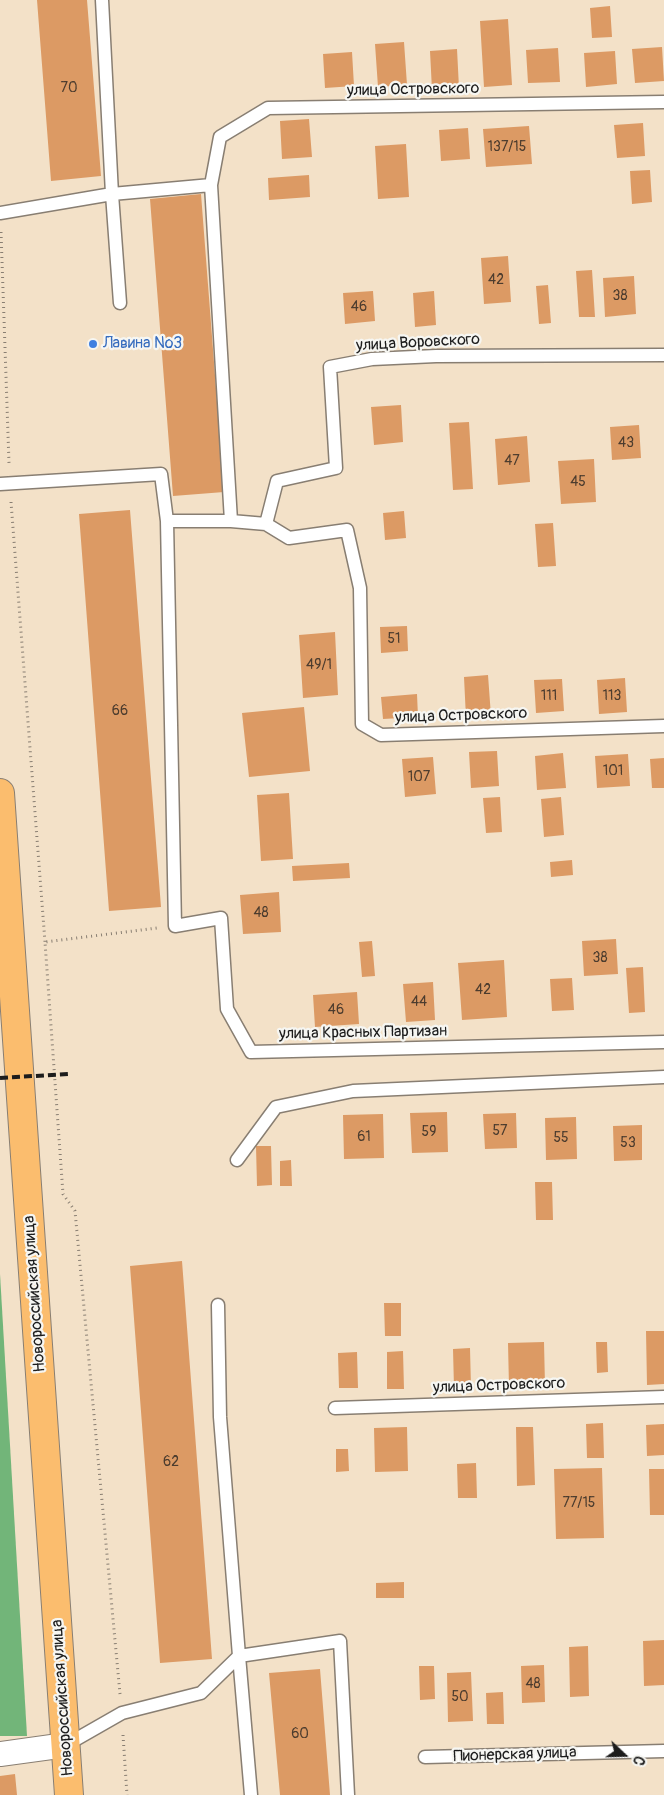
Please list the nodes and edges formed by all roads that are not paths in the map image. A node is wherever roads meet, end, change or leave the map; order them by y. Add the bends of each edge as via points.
1 (102, 0) edge
2 (664, 102) edge
3 (211, 185) junction
4 (112, 194) junction
5 (0, 213) edge
6 (120, 303) dead end
7 (664, 355) edge
8 (5, 484) edge
9 (166, 521) junction
10 (231, 521) junction
11 (266, 524) junction
12 (664, 726) edge
13 (0, 794) edge
14 (664, 1042) edge
15 (664, 1077) edge
16 (237, 1160) dead end
17 (218, 1305) dead end
18 (664, 1397) edge
19 (336, 1408) dead end
20 (239, 1656) junction
21 (66, 1745) junction
22 (664, 1751) edge
23 (0, 1754) edge
24 (425, 1758) dead end
25 (70, 1795) edge
26 (251, 1795) edge
27 (348, 1795) edge

1 - 4 lane
2 - 3 lane, улица Островского via 268,108 220,137
3 - 4 lane
3 - 10 lane, улица Островского
4 - 5 lane
4 - 6 lane
7 - 11 lane, улица Воровского via 436,356 372,359 330,367 336,468 277,481
8 - 9 lane via 161,474
9 - 10 lane
9 - 14 lane, улица Красных Партизан via 175,926 221,918 227,1009 251,1052
10 - 11 lane
11 - 12 lane, улица Островского via 289,538 348,530 360,588 362,724 381,735
13 - 21 main road, Новороссийская улица
15 - 16 lane via 353,1090 276,1107
17 - 20 lane via 220,1417
18 - 19 lane, улица Островского
20 - 21 lane via 202,1693 122,1713
20 - 26 lane
20 - 27 lane via 340,1641
21 - 23 street
21 - 25 main road, Новороссийская улица
22 - 24 lane, Пионерская улица

